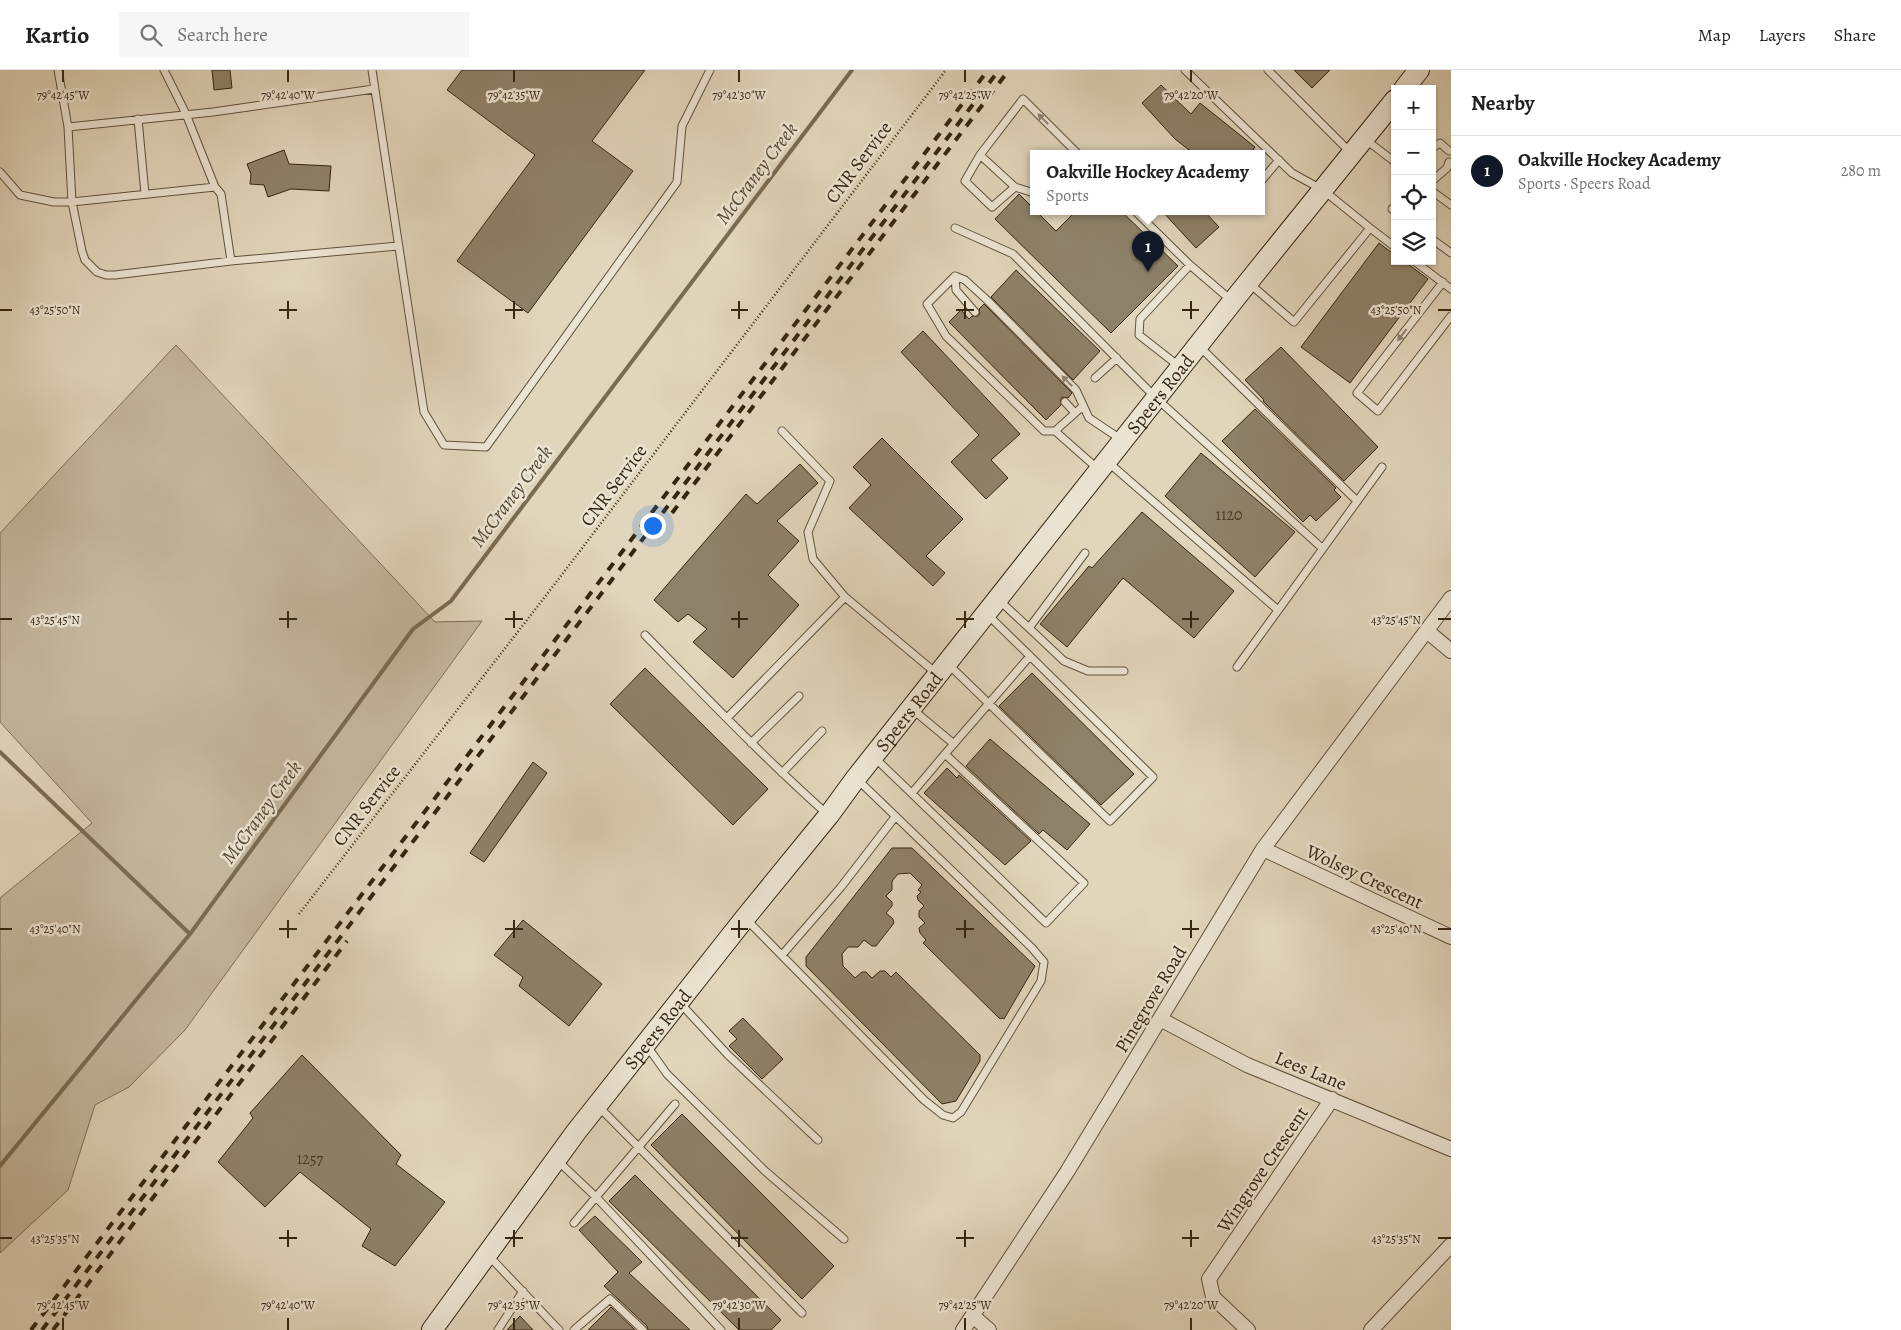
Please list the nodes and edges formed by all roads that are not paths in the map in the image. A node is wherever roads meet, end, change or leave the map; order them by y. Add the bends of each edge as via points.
1 (58, 70) edge
2 (164, 70) edge
3 (372, 70) edge
4 (710, 70) edge
5 (1185, 70) edge
6 (1268, 70) edge
7 (1419, 70) edge
8 (1407, 85) edge
9 (374, 88) junction
10 (1391, 105) edge
11 (186, 114) junction
12 (138, 120) junction
13 (68, 127) junction
14 (1357, 146) junction
15 (1436, 146) edge
16 (1074, 150) edge
17 (1449, 151) dead end
18 (980, 155) junction
19 (1279, 160) junction
20 (1391, 160) edge
21 (1450, 162) dead end
22 (0, 172) edge
23 (1265, 176) edge
24 (1436, 178) edge
25 (215, 186) junction
26 (1014, 187) junction
27 (1323, 190) junction
28 (1030, 192) edge
29 (1436, 193) edge
30 (144, 194) junction
31 (72, 202) junction
32 (1451, 205) edge
33 (1139, 215) edge
34 (955, 228) dead end
35 (1370, 228) junction
36 (1436, 242) edge
37 (1391, 243) edge
38 (398, 246) junction
39 (1451, 253) edge
40 (231, 261) junction
41 (1190, 265) junction
42 (1419, 265) edge
43 (955, 276) junction
44 (1248, 282) junction
45 (1442, 282) junction
46 (1451, 288) edge
47 (1232, 302) junction
48 (975, 312) dead end
49 (1451, 316) edge
50 (1198, 344) junction
51 (1117, 358) junction
52 (1180, 368) junction
53 (1096, 378) dead end
54 (1156, 398) junction
55 (1065, 402) dead end
56 (1083, 406) junction
57 (1075, 413) junction
58 (782, 431) dead end
59 (1056, 431) junction
60 (1122, 441) junction
61 (1103, 465) junction
62 (1382, 467) dead end
63 (1357, 501) junction
64 (1322, 548) junction
65 (1085, 553) dead end
66 (845, 597) junction
67 (1451, 598) edge
68 (992, 606) junction
69 (1278, 610) junction
70 (1029, 628) junction
71 (1427, 631) junction
72 (645, 635) dead end
73 (1451, 651) edge
74 (1030, 656) junction
75 (1237, 666) dead end
76 (942, 669) junction
77 (1124, 672) dead end
78 (799, 696) dead end
79 (988, 703) junction
80 (911, 708) junction
81 (727, 718) junction
82 (822, 731) dead end
83 (751, 743) junction
84 (954, 744) junction
85 (945, 754) junction
86 (873, 756) junction
87 (782, 773) junction
88 (856, 778) junction
89 (912, 793) junction
90 (829, 815) junction
91 (895, 817) junction
92 (1263, 849) junction
93 (745, 918) junction
94 (1451, 937) edge
95 (782, 955) junction
96 (678, 1002) junction
97 (1160, 1019) junction
98 (646, 1044) junction
99 (1332, 1099) junction
100 (675, 1104) dead end
101 (597, 1105) junction
102 (818, 1140) dead end
103 (639, 1147) junction
104 (1451, 1149) edge
105 (557, 1159) junction
106 (596, 1197) junction
107 (574, 1224) dead end
108 (844, 1239) dead end
109 (1451, 1245) edge
110 (487, 1254) junction
111 (523, 1291) junction
112 (802, 1313) dead end
113 (973, 1316) junction
114 (432, 1330) edge
115 (498, 1330) edge
116 (559, 1330) edge
117 (574, 1330) edge
118 (643, 1330) edge
119 (721, 1330) edge
120 (963, 1330) edge
121 (989, 1330) edge
122 (1248, 1330) edge
123 (1371, 1330) edge

1 - 13 lane
2 - 11 lane
3 - 9 lane
4 - 38 lane via 682,126 677,182 486,447 444,446 424,412
5 - 19 lane
6 - 14 lane
7 - 8 main road
9 - 11 lane
9 - 38 lane
10 - 14 main road, Speers Road
11 - 12 lane
11 - 25 lane
12 - 13 lane
12 - 30 lane
13 - 31 lane
14 - 20 lane
14 - 27 main road, Speers Road
15 - 17 lane via 1440,143
16 -> 18 lane via 1022,99
18 - 26 lane
18 - 26 lane via 964,181 992,208
19 - 23 lane
19 - 27 lane via 1292,172
21 - 24 lane
22 - 31 lane via 20,196
25 - 30 lane
25 - 40 lane via 221,194
26 - 28 lane
27 - 35 lane
27 - 44 main road, Speers Road
29 - 32 lane
30 - 31 lane
31 - 40 lane via 85,260 97,272 115,275
33 - 41 lane
34 - 51 lane via 1013,254
35 - 37 lane
35 - 44 lane via 1294,322
36 - 39 lane
38 - 40 lane
41 - 47 lane
41 - 52 lane via 1140,319 1139,334
42 - 45 lane
43 - 48 lane via 956,290
56 -> 43 lane via 1076,390 987,300 965,280
43 - 59 lane via 927,304 946,336 1044,431
44 - 47 main road, Speers Road
45 - 46 lane
45 -> 49 lane via 1357,393 1378,410
47 - 50 main road, Speers Road
50 - 52 main road, Speers Road
50 - 63 lane
51 - 53 lane
51 - 54 lane
52 - 54 main road, Speers Road
54 - 60 main road, Speers Road
54 - 64 lane
55 - 57 lane
56 - 57 lane
56 - 60 lane via 1089,418
57 - 59 lane
58 - 66 lane via 830,481 808,532 813,559
59 - 61 lane
60 - 61 main road, Speers Road
61 - 68 main road, Speers Road
61 - 69 lane
62 - 63 lane
63 - 64 lane
64 - 69 lane
65 - 70 lane
66 - 76 lane
66 - 81 lane
67 - 71 street, Pinegrove Road
68 - 70 lane
68 - 74 lane
68 - 76 main road, Speers Road
69 - 75 lane
70 - 77 lane via 1064,661 1088,671
71 - 73 street
71 - 92 street, Pinegrove Road
72 - 81 lane
74 - 79 lane
74 - 79 lane via 1153,777 1110,820
76 - 79 lane
76 - 80 main road, Speers Road
78 - 83 lane
79 - 84 lane
80 - 84 lane
80 - 86 main road, Speers Road
81 - 83 lane
82 - 87 lane
83 - 87 lane
84 - 85 lane
85 - 89 lane
85 - 89 lane via 1084,883 1046,923
86 - 88 main road, Speers Road
86 - 89 lane
87 - 90 lane
88 - 90 main road, Speers Road
88 - 91 lane
90 - 93 main road, Speers Road
91 - 95 lane via 841,887
91 - 95 lane via 1044,962 1041,981 961,1112 953,1118 943,1115 924,1100
92 - 94 street, Wolsey Crescent
92 - 97 street, Pinegrove Road
93 - 95 lane
93 - 96 main road, Speers Road
96 - 98 main road, Speers Road
96 - 102 lane via 728,1055
97 - 99 street, Lees Lane via 1247,1065
97 - 113 street, Pinegrove Road via 1067,1172
98 - 101 main road, Speers Road
98 - 108 lane via 667,1074 765,1171
99 - 104 street, Lees Lane
99 - 122 street, Wingrove Crescent via 1209,1279 1213,1297
100 - 103 lane
101 - 103 lane
101 - 105 main road, Speers Road
103 - 106 lane
103 - 112 lane
105 - 106 lane
105 - 110 main road, Speers Road
106 - 107 lane
106 - 119 lane
109 - 123 street
110 - 111 lane
110 - 114 main road, Speers Road
111 - 115 lane
111 - 116 lane
113 - 120 street, Pinegrove Road
113 - 121 street
117 - 118 lane via 610,1298

